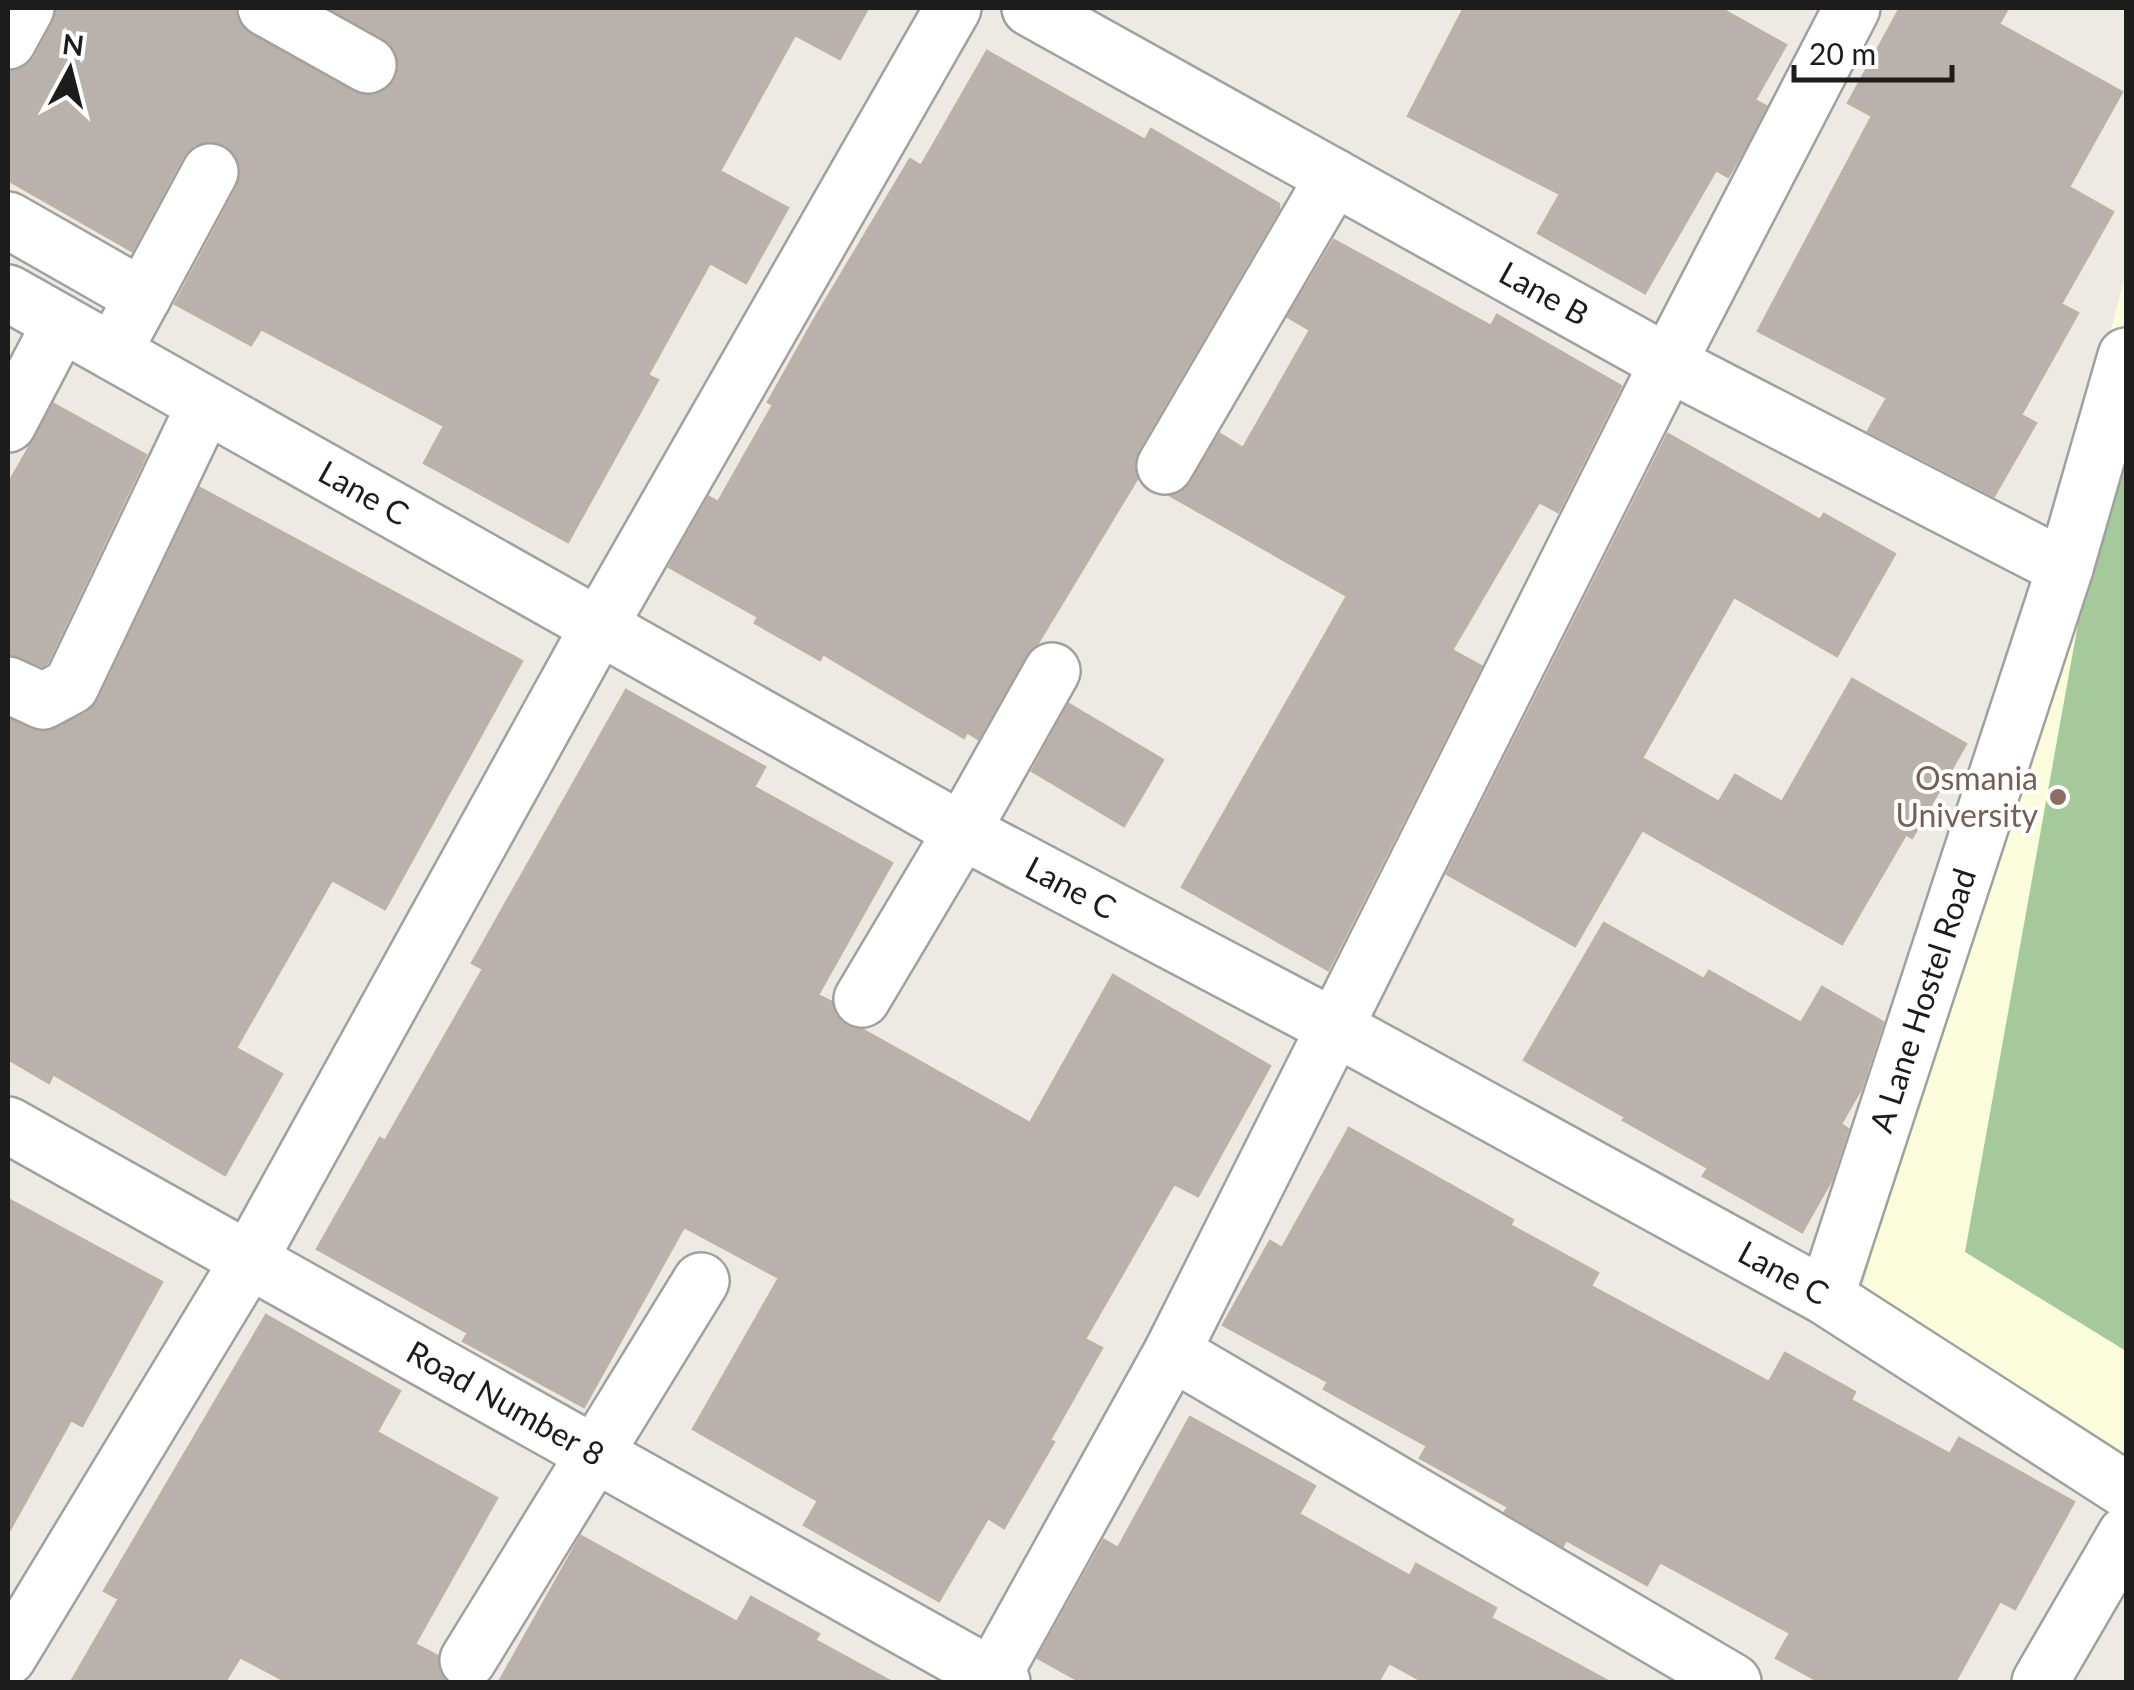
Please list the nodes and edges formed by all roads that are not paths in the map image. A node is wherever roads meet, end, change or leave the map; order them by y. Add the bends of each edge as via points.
1 (26, 8) edge
2 (266, 8) edge
3 (953, 8) edge
4 (1030, 8) edge
5 (1852, 8) edge
6 (8, 41) edge
7 (368, 64) dead end
8 (210, 172) dead end
9 (1334, 177) junction
10 (25, 230) edge
11 (9, 294) edge
12 (143, 297) junction
13 (60, 323) junction
14 (113, 352) junction
15 (2126, 356) edge
16 (1668, 363) junction
17 (205, 405) junction
18 (8, 424) edge
19 (1165, 466) dead end
20 (2065, 568) junction
21 (598, 628) junction
22 (1052, 671) dead end
23 (8, 685) edge
24 (962, 832) junction
25 (862, 1000) dead end
26 (1334, 1026) junction
27 (8, 1125) edge
28 (250, 1258) junction
29 (701, 1281) dead end
30 (1826, 1297) junction
31 (1172, 1352) junction
32 (596, 1454) junction
33 (2126, 1490) edge
34 (2126, 1534) edge
35 (13, 1634) edge
36 (468, 1660) dead end
37 (994, 1681) edge
38 (1732, 1682) edge
39 (2040, 1682) edge

1 - 6 street
2 - 7 street
3 - 21 street
4 - 9 street, Lane B
5 - 16 street
8 - 12 street
9 - 16 street, Lane B
9 - 19 street
10 - 11 street
10 - 12 street
11 - 13 street, Lane C
12 - 14 street
13 - 14 street, Lane C
13 - 18 street
14 - 17 street, Lane C
15 - 20 street, A Lane Hostel Road
16 - 20 street, Lane B
16 - 26 street
17 - 21 street, Lane C
17 - 23 street via 71,686 43,701
20 - 30 street, A Lane Hostel Road
21 - 24 street, Lane C
21 - 28 street
22 - 24 street
24 - 25 street
24 - 26 street, Lane C
26 - 30 street, Lane C
26 - 31 street
27 - 28 street, Road Number 8
28 - 32 street, Road Number 8
28 - 35 street
29 - 32 street
30 - 33 street, Lane C
31 - 37 street
31 - 38 street
32 - 36 street
32 - 37 street, Road Number 8
34 - 39 street

